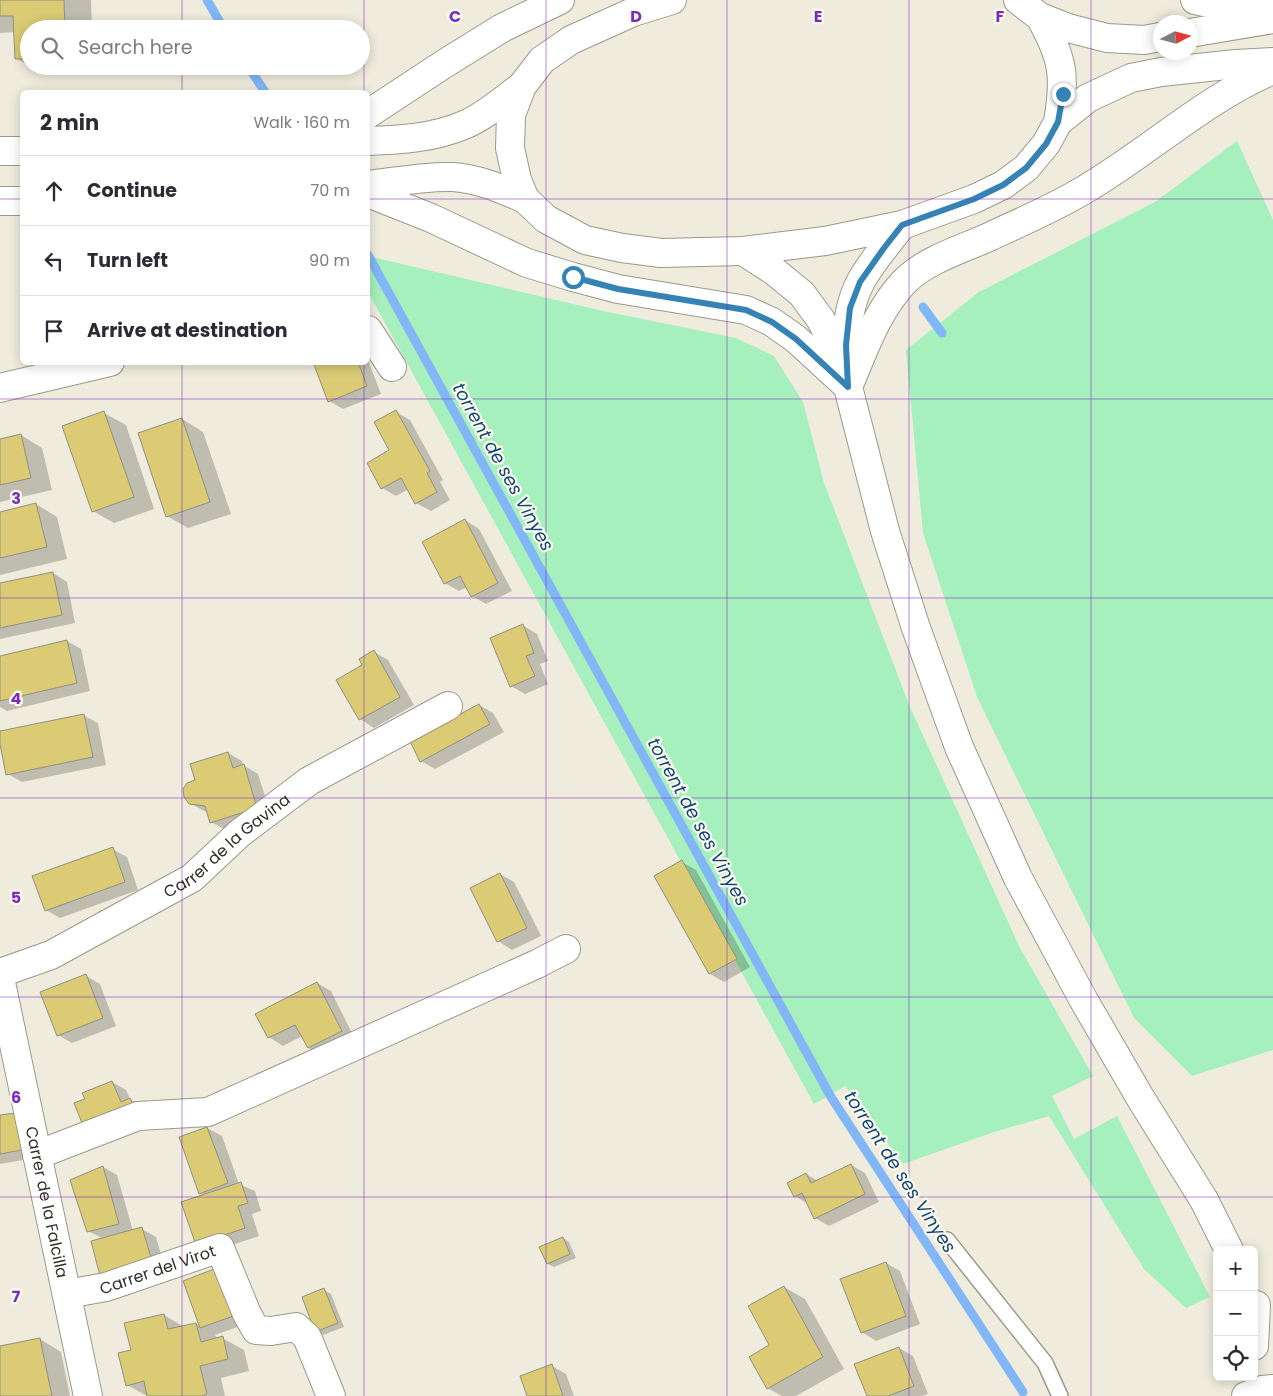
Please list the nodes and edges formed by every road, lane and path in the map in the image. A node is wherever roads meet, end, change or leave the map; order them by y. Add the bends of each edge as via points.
1 (560, 0) edge
2 (672, 0) edge
3 (1018, 0) edge
4 (1195, 0) edge
5 (1273, 14) edge
6 (1040, 17) junction
7 (1273, 19) edge
8 (1198, 33) edge
9 (1153, 38) edge
10 (1273, 62) edge
11 (1273, 70) edge
12 (522, 86) junction
13 (370, 113) edge
14 (1058, 122) junction
15 (370, 141) edge
16 (0, 151) edge
17 (20, 151) edge
18 (370, 185) edge
19 (370, 194) edge
20 (525, 199) junction
21 (0, 201) edge
22 (20, 201) edge
23 (902, 225) junction
24 (743, 251) junction
25 (370, 333) edge
26 (97, 365) edge
27 (392, 367) dead end
28 (848, 387) junction
29 (0, 388) edge
30 (448, 706) dead end
31 (566, 949) dead end
32 (0, 973) edge
33 (0, 978) edge
34 (3, 1012) edge
35 (37, 1155) junction
36 (947, 1240) dead end
37 (1226, 1246) edge
38 (66, 1294) junction
39 (1258, 1309) edge
40 (1273, 1334) edge
41 (1243, 1381) edge
42 (1273, 1389) edge
43 (88, 1396) edge
44 (331, 1396) edge
45 (1060, 1396) edge
46 (1236, 1396) edge
47 (1246, 1396) edge

1 - 13 main road via 502,28
2 - 12 main road via 633,12 570,40 542,60
3 - 6 main road
4 - 5 main road
6 - 9 main road via 1107,38
6 - 14 main road via 1053,40 1062,67 1063,94
7 - 8 main road
10 - 14 main road via 1161,72 1131,78 1088,98
11 - 28 main road via 1212,102 1085,189 1036,216 934,261 907,279 889,300 874,326
12 - 15 main road via 464,125 431,135
12 - 20 main road via 511,115 510,148
14 - 23 main road via 1046,144 1026,168 1003,185
16 - 17 main road
18 - 20 main road via 453,177 500,188
19 - 28 main road via 527,263 618,289 746,310 772,322 796,339
20 - 24 main road via 546,219 585,240 661,252
21 - 22 main road
23 - 24 main road via 825,242
23 - 28 main road via 860,282 850,308 846,345
24 - 28 main road via 802,294 835,348
25 - 27 main road
26 - 29 main road
28 - 37 main road via 885,531 959,747 1018,878 1082,999 1204,1200
30 - 32 main road, Carrer de la Gavina via 309,781 240,833 192,878 51,955
31 - 35 main road via 208,1112 138,1116
33 - 34 main road, Carrer de la Falcilla
34 - 35 main road, Carrer de la Falcilla
35 - 38 main road, Carrer de la Falcilla
36 - 45 lane via 1045,1363
38 - 43 main road, Carrer de la Falcilla
38 - 44 main road, Carrer del Virot via 106,1287 220,1248 256,1330 271,1332 296,1326 307,1337
39 - 40 main road
41 - 46 main road
42 - 47 main road

